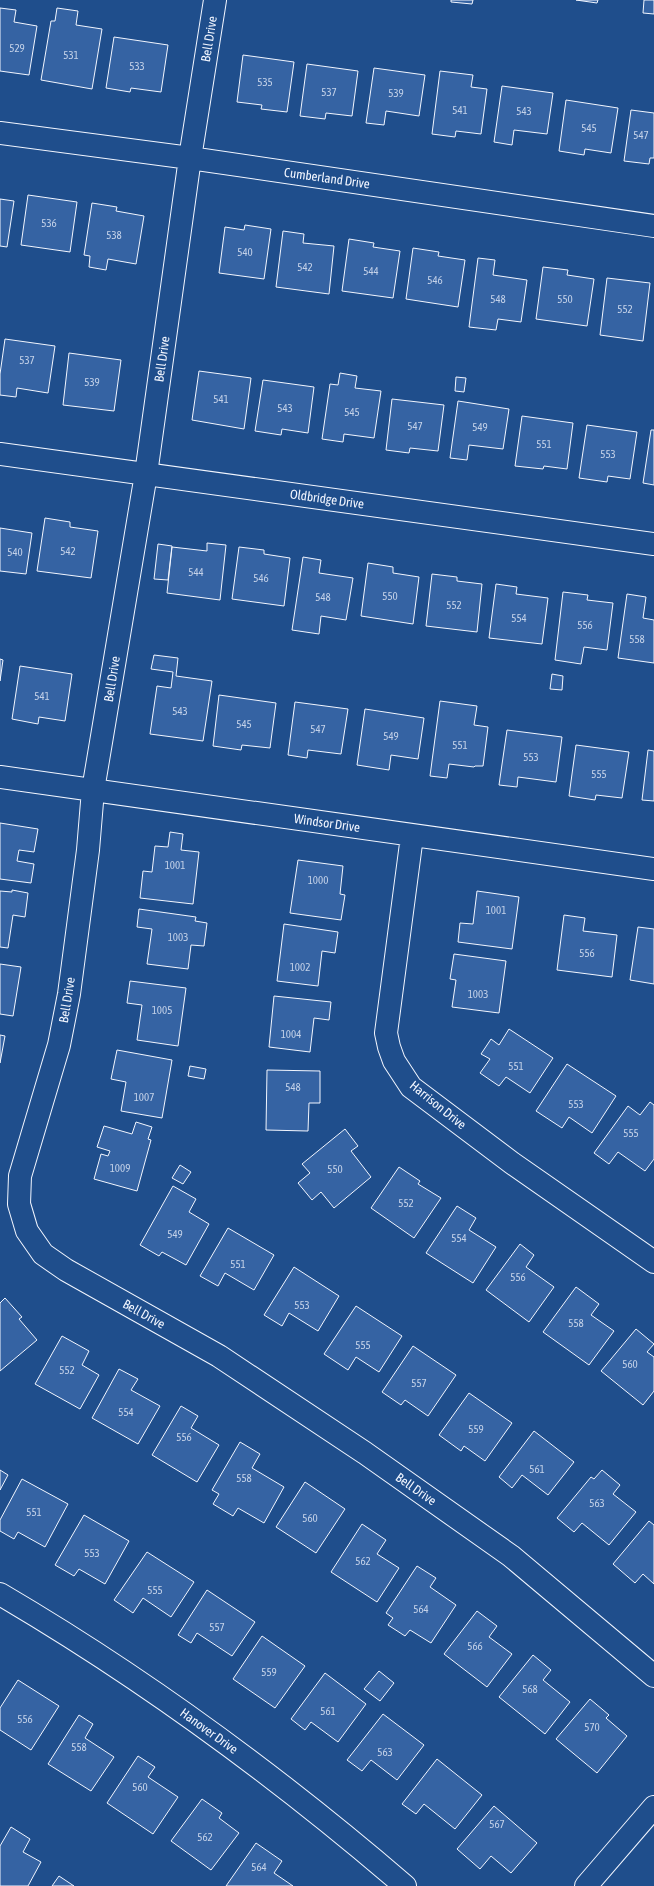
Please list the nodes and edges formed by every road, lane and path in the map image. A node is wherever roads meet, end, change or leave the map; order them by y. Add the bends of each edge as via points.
1 (215, 0) edge
2 (0, 133) edge
3 (190, 158) junction
4 (654, 226) edge
5 (0, 454) edge
6 (146, 474) junction
7 (654, 544) edge
8 (0, 777) edge
9 (93, 790) junction
10 (412, 836) junction
11 (654, 869) edge
12 (654, 1262) edge
13 (0, 1594) edge
14 (654, 1676) edge
15 (654, 1807) edge
16 (405, 1886) edge
17 (586, 1886) edge

1 - 3 street, Bell Drive
2 - 3 street, Cumberland Drive
3 - 4 street, Cumberland Drive
3 - 6 street, Bell Drive
5 - 6 street, Oldbridge Drive
6 - 7 street, Oldbridge Drive
6 - 9 street, Bell Drive
8 - 9 street, Windsor Drive
9 - 10 street, Windsor Drive
9 - 14 street, Bell Drive via 69,994 59,1045 20,1176 19,1204 27,1231 43,1254 66,1270 219,1356 365,1453 511,1556
10 - 11 street, Windsor Drive
10 - 12 street, Harrison Drive via 386,1033 394,1061 412,1087 512,1163
13 - 16 street, Hanover Drive via 154,1690 274,1777
15 - 17 street

